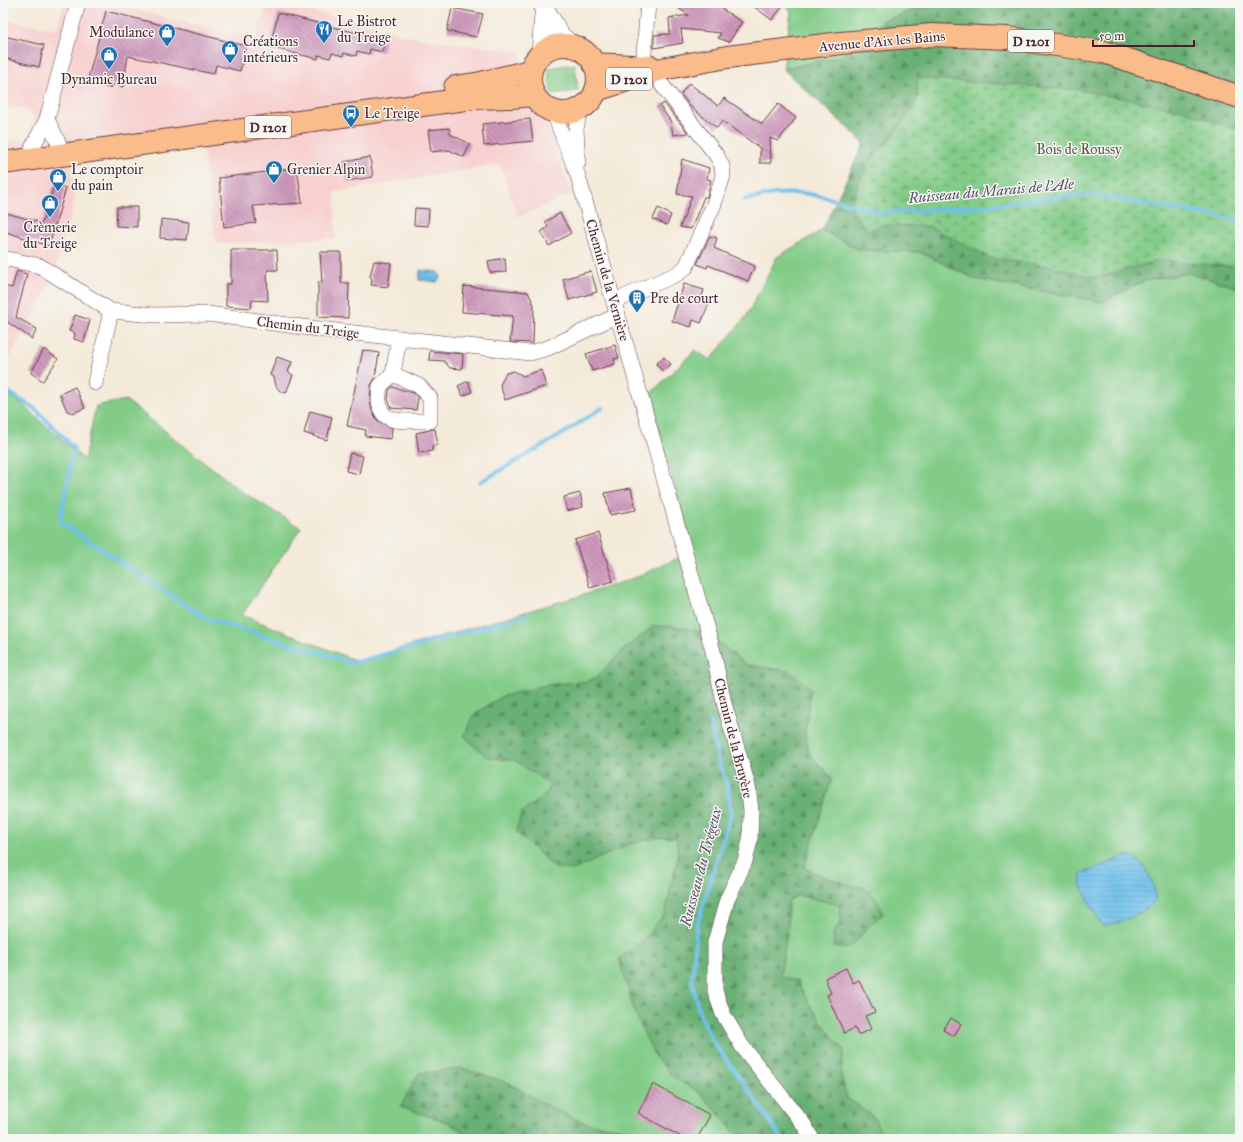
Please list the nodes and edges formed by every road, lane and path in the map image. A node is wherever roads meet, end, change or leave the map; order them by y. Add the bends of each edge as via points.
1 (78, 3) edge
2 (648, 3) edge
3 (544, 6) edge
4 (572, 46) junction
5 (536, 63) junction
6 (594, 64) junction
7 (656, 73) junction
8 (596, 90) junction
9 (533, 95) junction
10 (1240, 97) edge
11 (580, 109) junction
12 (553, 111) junction
13 (47, 119) junction
14 (59, 144) junction
15 (32, 148) junction
16 (3, 151) edge
17 (3, 163) edge
18 (578, 176) junction
19 (3, 258) edge
20 (616, 308) junction
21 (111, 311) junction
22 (399, 338) junction
23 (393, 374) dead end
24 (95, 383) dead end
25 (637, 383) joint
26 (812, 1139) edge

1 - 13 street
2 - 7 street
3 - 4 street via 560,35
3 - 5 street
4 - 5 main road via 556,47
4 - 6 main road via 588,56
5 - 9 main road via 530,87
5 - 14 main road, D 1201 via 480,83
6 - 7 main road, D 1201
6 - 8 main road
7 - 8 main road, D 1201
7 - 10 main road, Avenue d'Aix les Bains / D 1201 via 764,53 932,35 1008,38 1104,52
7 - 20 street via 718,156 723,176 714,204 686,267
8 - 11 main road via 592,98
9 - 12 main road via 539,103
9 - 17 main road, D 1201 via 473,98
11 - 12 main road via 569,113
11 - 18 street, Chemin de la Vernière via 576,129
12 - 18 street, Chemin de la Vernière
13 - 14 street
13 - 15 street
14 - 15 main road, D 1201
15 - 16 main road, D 1201
18 - 20 street, Chemin de la Vernière
19 - 21 street, Chemin du Treige via 40,266
20 - 22 street, Chemin du Treige via 548,348 530,353
20 - 25 street, Chemin de la Vernière
21 - 22 street, Chemin du Treige via 154,315 208,314
21 - 24 street
22 - 23 street
25 - 26 street, Chemin de la Bruyère via 748,786 751,810 750,840 745,861 727,900 715,942 715,991 723,1014 742,1046 804,1125

